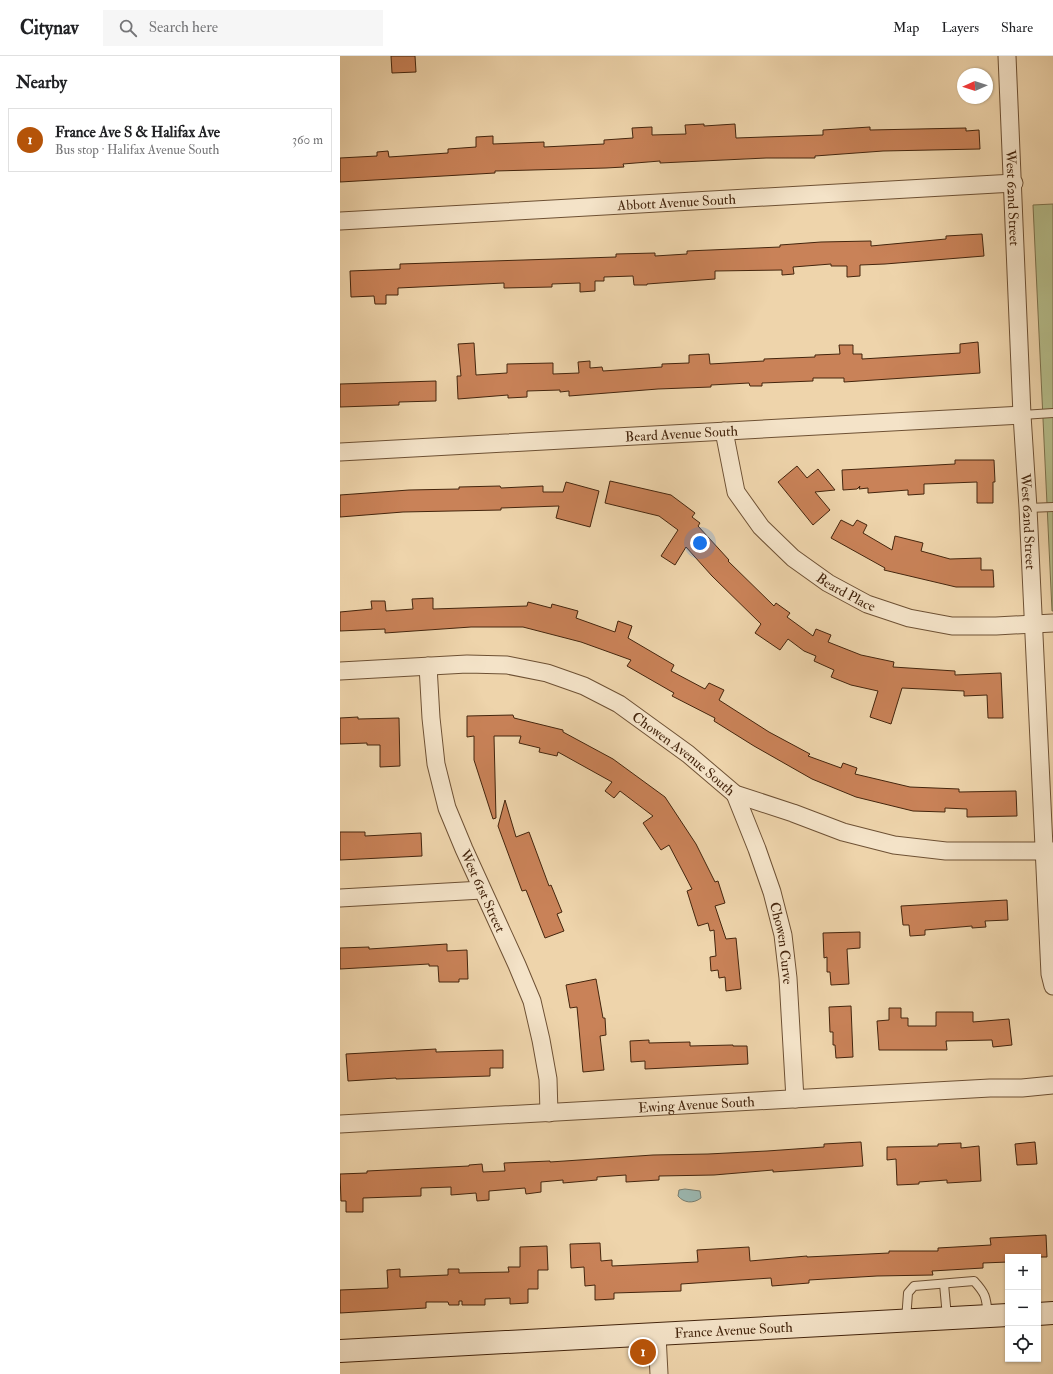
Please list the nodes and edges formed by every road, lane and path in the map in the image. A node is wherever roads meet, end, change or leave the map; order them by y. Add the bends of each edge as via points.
1 (1007, 56) edge
2 (1014, 183) junction
3 (340, 221) edge
4 (1053, 413) edge
5 (1022, 415) junction
6 (724, 431) junction
7 (340, 452) edge
8 (1053, 507) edge
9 (1028, 508) junction
10 (1034, 624) junction
11 (1053, 624) edge
12 (428, 666) junction
13 (340, 671) edge
14 (735, 794) junction
15 (1048, 851) edge
16 (482, 890) junction
17 (340, 898) edge
18 (1053, 986) edge
19 (1053, 1085) edge
20 (795, 1098) junction
21 (549, 1113) junction
22 (340, 1124) edge
23 (944, 1284) junction
24 (1053, 1313) edge
25 (1041, 1314) edge
26 (998, 1316) edge
27 (947, 1319) junction
28 (906, 1321) junction
29 (657, 1335) junction
30 (340, 1351) edge
31 (659, 1374) edge

1 - 2 street, West 62nd Street
2 - 3 street, Abbott Avenue South
2 - 5 street, West 62nd Street
4 - 5 lane
5 - 6 street, Beard Avenue South
5 - 9 street, West 62nd Street
6 - 7 street, Beard Avenue South
6 - 10 street, Beard Place via 736,492 761,527 793,558 828,583 867,604 909,618 952,626
8 - 9 lane
9 - 10 street, West 62nd Street
10 - 11 street, Beard Place
10 - 15 street, West 62nd Street
12 - 13 street, Chowen Avenue South
12 - 14 street, Chowen Avenue South via 507,665 547,672 584,686 619,704 670,740
12 - 16 street, West 61st Street via 436,764 447,808
14 - 15 street, Chowen Avenue South via 843,832 894,845 946,851
14 - 20 street, Chowen Curve via 772,892 783,935
15 - 18 street, West 62nd Street via 1050,974
16 - 17 street
16 - 21 street, West 61st Street via 532,1001 548,1079
19 - 20 street, Ewing Avenue South
20 - 21 street, Ewing Avenue South
21 - 22 street, Ewing Avenue South
23 - 26 lane via 974,1281
23 - 27 lane
23 - 28 lane via 914,1286 908,1293
24 - 25 main road
26 - 27 main road, France Avenue South
27 - 28 main road, France Avenue South
28 - 29 main road, France Avenue South
29 - 30 main road, France Avenue South
29 - 31 street

